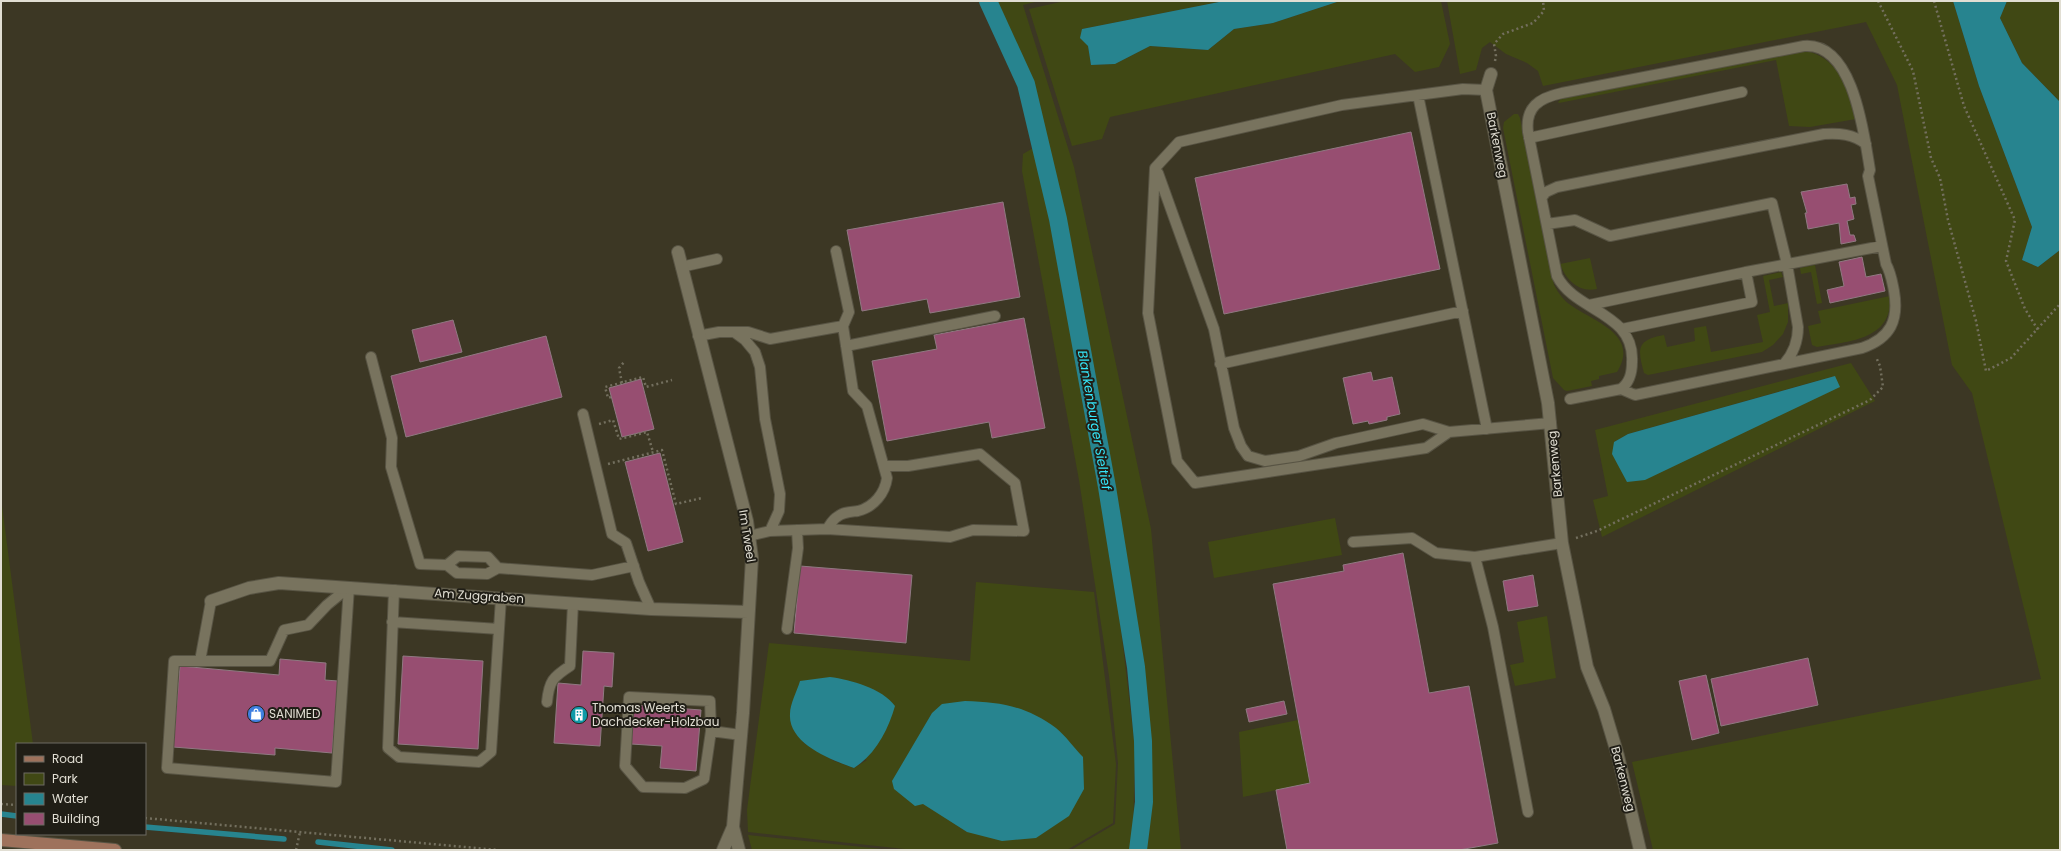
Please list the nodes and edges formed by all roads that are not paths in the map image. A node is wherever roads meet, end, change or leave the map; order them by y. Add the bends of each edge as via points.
1 (1491, 74) road end
2 (1486, 90) junction
3 (1742, 92) dead end
4 (1418, 95) junction
5 (1529, 138) junction
6 (1866, 144) junction
7 (1156, 168) junction
8 (1542, 197) junction
9 (1547, 224) junction
10 (1882, 246) junction
11 (836, 251) dead end
12 (678, 252) dead end
13 (717, 259) dead end
14 (1787, 264) junction
15 (681, 267) junction
16 (1746, 272) junction
17 (1589, 305) junction
18 (1463, 311) junction
19 (995, 316) dead end
20 (843, 326) junction
21 (1622, 329) junction
22 (734, 332) junction
23 (698, 336) junction
24 (846, 346) junction
25 (371, 357) dead end
26 (1220, 364) junction
27 (1784, 364) junction
28 (1621, 389) junction
29 (1570, 399) dead end
30 (583, 414) dead end
31 (1551, 423) junction
32 (1487, 429) junction
33 (1449, 432) junction
34 (885, 466) junction
35 (827, 529) junction
36 (797, 530) junction
37 (770, 531) junction
38 (749, 536) junction
39 (1353, 542) dead end
40 (1562, 543) junction
41 (1475, 557) junction
42 (447, 566) junction
43 (634, 566) junction
44 (498, 568) junction
45 (349, 587) junction
46 (394, 590) junction
47 (501, 598) junction
48 (211, 601) joint
49 (573, 604) junction
50 (651, 609) junction
51 (748, 612) junction
52 (392, 622) junction
53 (499, 629) junction
54 (787, 629) dead end
55 (200, 660) junction
56 (547, 702) dead end
57 (711, 731) junction
58 (741, 735) junction
59 (1528, 812) dead end
60 (733, 827) junction
61 (1, 840) edge
62 (115, 850) edge
63 (723, 850) edge
64 (739, 850) edge
65 (1640, 850) edge

1 - 2 street, Barkenweg
2 - 4 lane via 1463,89
2 - 31 street, Barkenweg
3 - 5 lane
4 - 7 lane via 1342,105 1179,142
4 - 18 lane
5 - 6 lane via 1527,125 1531,109 1551,95 1808,45 1826,51 1841,68 1858,103
5 - 8 lane
6 - 8 lane via 1854,137 1834,133 1557,187
6 - 10 lane via 1870,170 1868,176
7 - 26 lane via 1214,329
7 - 33 lane via 1148,313 1177,461 1195,483 1426,448
8 - 9 lane
9 - 14 lane via 1575,220 1610,236 1772,203
9 - 17 lane via 1559,280
10 - 14 lane
10 - 27 lane via 1890,272 1896,310 1891,328 1871,345
11 - 20 lane via 849,312
12 - 15 street, Im Tweel
13 - 15 lane
14 - 16 lane
14 - 27 lane via 1798,335 1793,351
15 - 23 street, Im Tweel
16 - 17 lane
16 - 21 lane via 1752,302
17 - 21 lane
18 - 26 lane
18 - 32 lane
19 - 24 lane
20 - 22 lane via 770,339 748,332
20 - 24 lane
21 - 28 lane via 1628,338 1633,358 1631,376
22 - 23 lane
22 - 37 lane via 755,352 760,367 765,419 780,494 779,511
23 - 38 street, Im Tweel
24 - 34 lane via 853,390 867,406
25 - 42 lane via 392,438 391,467 420,564
26 - 33 lane via 1234,428 1241,446 1248,456 1264,461 1299,456 1336,443 1423,424
27 - 28 lane via 1635,395
28 - 29 lane
30 - 43 lane via 612,534 626,543
31 - 32 lane
31 - 40 street, Barkenweg
32 - 33 lane
34 - 35 lane via 886,486 875,502 836,517
34 - 35 lane via 908,466 980,454 1015,483 1024,532 973,530 950,537
35 - 36 lane
36 - 37 lane
36 - 54 lane via 798,548
37 - 38 lane
38 - 51 street, Im Tweel via 752,558
39 - 41 lane via 1412,538 1436,553
40 - 41 lane
40 - 65 street, Barkenweg via 1587,667 1604,709 1618,756
41 - 59 lane via 1493,627
42 - 44 lane via 457,573 487,574
42 - 44 lane via 458,556 488,558
43 - 44 lane via 592,575
43 - 50 lane
45 - 46 street, Am Zuggraben
45 - 48 street, Am Zuggraben via 279,583 249,588
45 - 55 lane via 308,625 284,630 270,661
45 - 55 lane via 336,782 167,768 174,661
46 - 47 street, Am Zuggraben
46 - 52 lane
47 - 49 street, Am Zuggraben
47 - 53 lane
48 - 55 lane
49 - 50 street, Am Zuggraben
49 - 56 lane via 570,666 555,676 548,687
50 - 51 street, Am Zuggraben
51 - 58 street, Im Tweel
52 - 53 lane
52 - 53 lane via 388,748 399,757 479,762 492,752
57 - 57 lane via 704,779 685,788 643,787 625,766 629,697 710,701
57 - 58 lane
58 - 60 street, Im Tweel
60 - 63 street, Im Tweel
60 - 64 street, Im Tweel
61 - 62 main road

